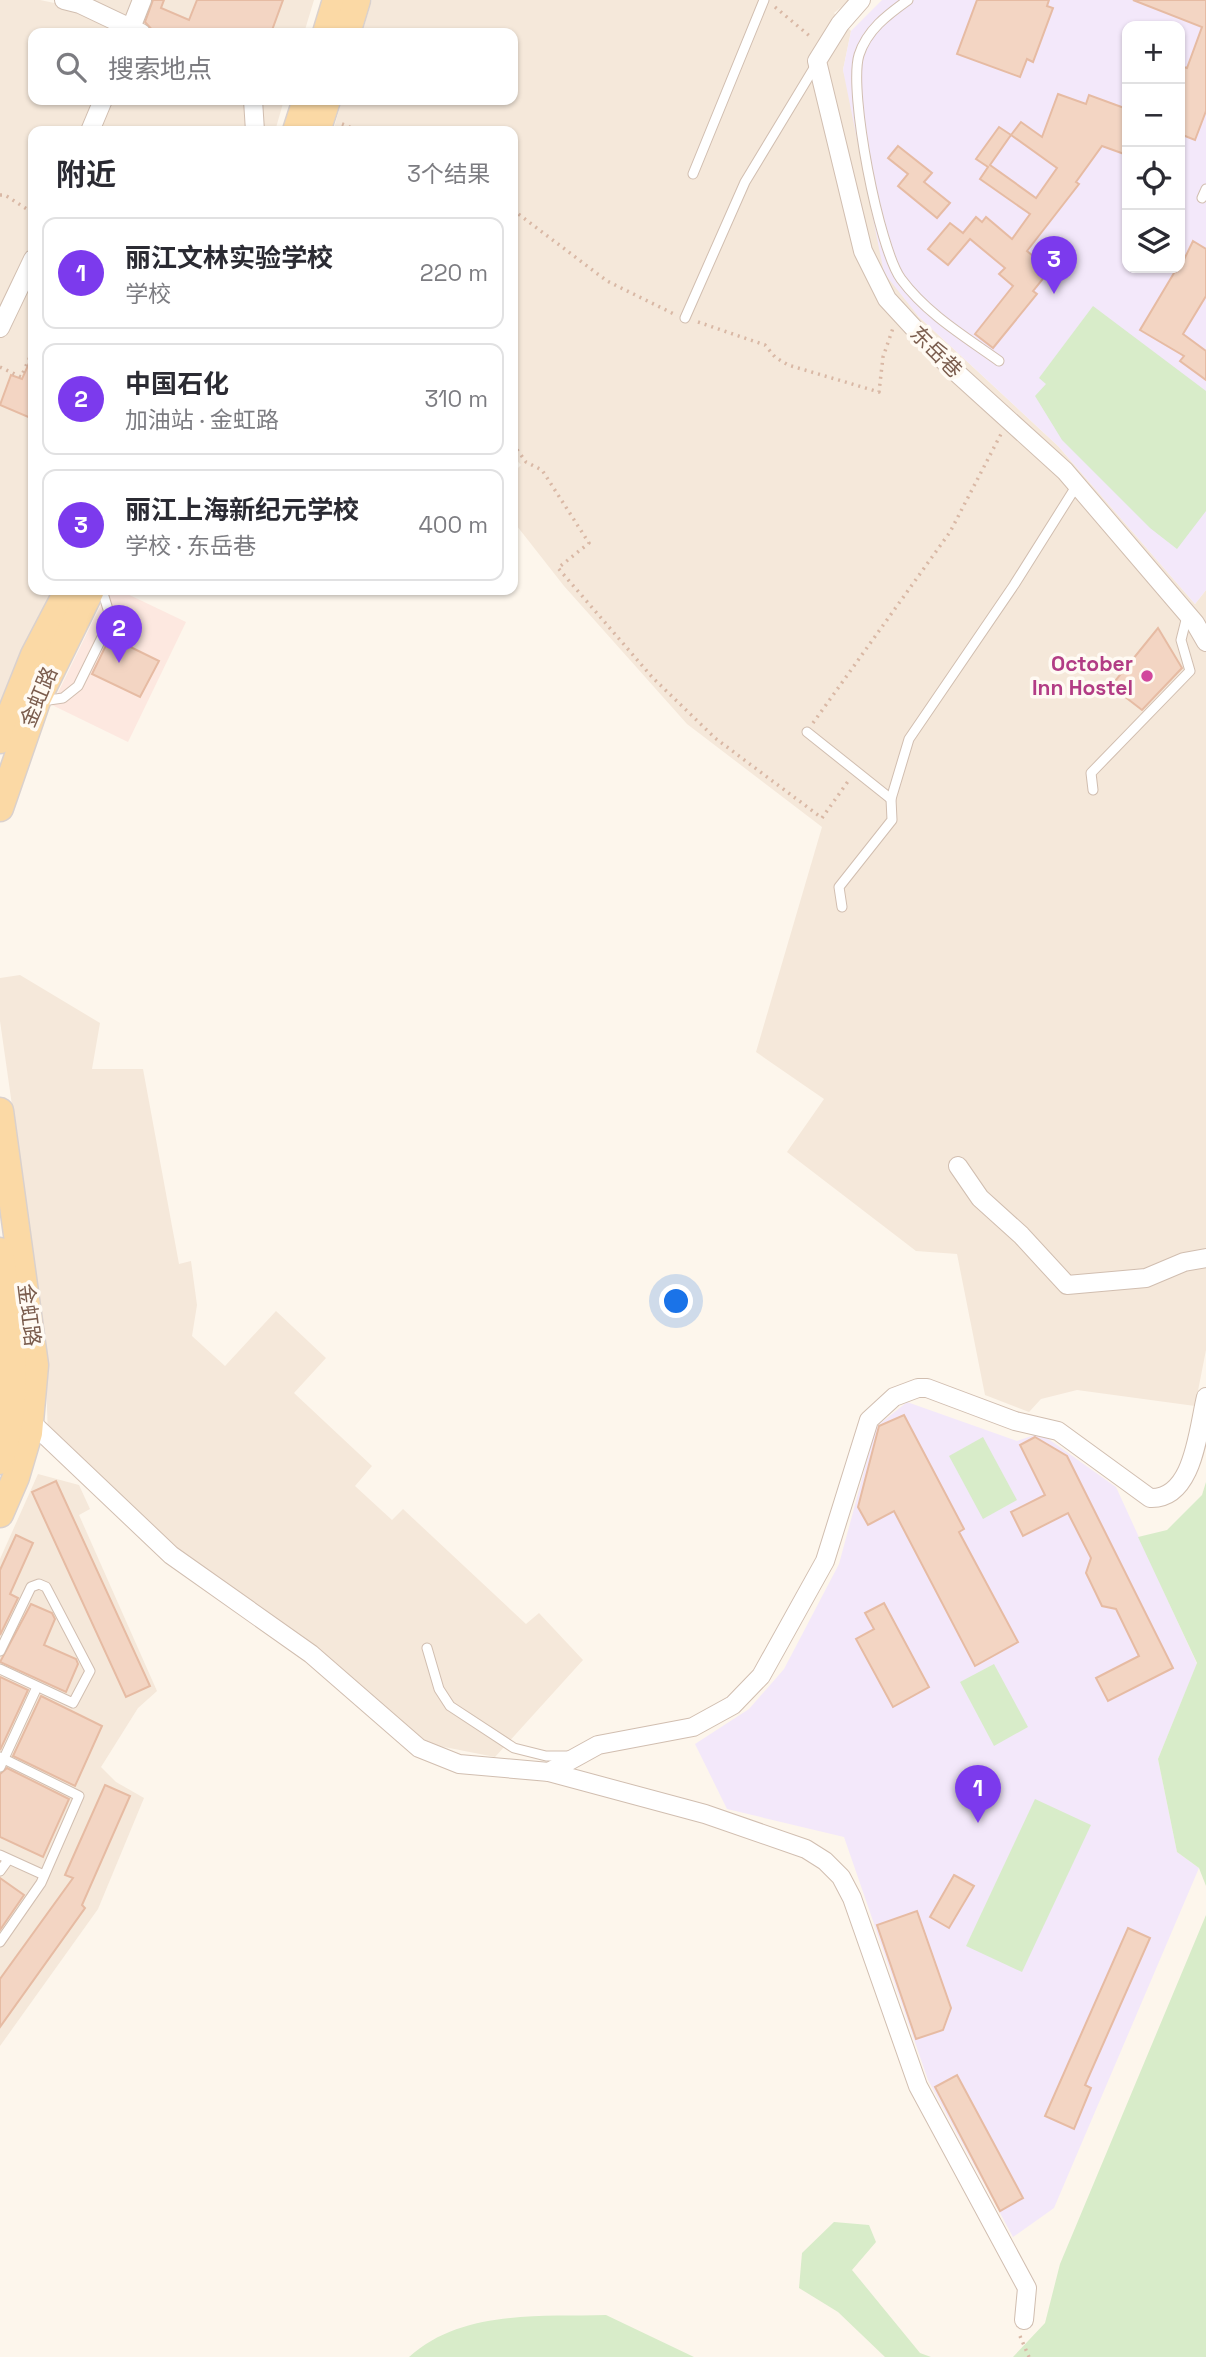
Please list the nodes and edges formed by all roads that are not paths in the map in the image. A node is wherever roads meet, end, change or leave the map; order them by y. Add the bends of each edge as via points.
1 (64, 0) edge
2 (142, 0) edge
3 (336, 0) edge
4 (357, 0) edge
5 (766, 0) edge
6 (861, 0) edge
7 (908, 0) edge
8 (125, 28) edge
9 (134, 28) edge
10 (328, 28) edge
11 (349, 28) edge
12 (821, 54) junction
13 (101, 105) edge
14 (253, 105) edge
15 (304, 105) edge
16 (325, 105) edge
17 (92, 126) edge
18 (255, 126) edge
19 (298, 126) edge
20 (319, 126) edge
21 (693, 174) dead end
22 (28, 269) edge
23 (685, 318) dead end
24 (0, 328) edge
25 (999, 361) dead end
26 (1077, 485) junction
27 (65, 595) edge
28 (89, 595) edge
29 (104, 595) edge
30 (1196, 616) edge
31 (1206, 642) edge
32 (36, 701) junction
33 (807, 732) road end
34 (0, 740) edge
35 (1093, 790) dead end
36 (891, 799) junction
37 (0, 808) edge
38 (842, 907) dead end
39 (0, 1111) edge
40 (958, 1166) dead end
41 (0, 1251) edge
42 (1206, 1258) edge
43 (1206, 1397) edge
44 (30, 1421) junction
45 (1, 1452) edge
46 (0, 1514) edge
47 (427, 1648) dead end
48 (0, 1651) edge
49 (0, 1669) edge
50 (37, 1687) junction
51 (579, 1756) junction
52 (1, 1761) edge
53 (549, 1772) junction
54 (4, 1857) edge
55 (0, 1871) edge
56 (44, 1875) junction
57 (0, 1942) edge
58 (1024, 2320) dead end

1 - 8 street
2 - 9 street
3 - 10 main road
4 - 11 main road
5 - 21 lane
6 - 12 street
7 - 25 lane via 869,35 856,68 857,104 886,251 918,299
12 - 23 lane via 745,182
12 - 26 street, 东岳巷 via 863,251 878,285 897,313 947,364 1043,448
13 - 17 street
14 - 18 street
15 - 19 main road
16 - 20 main road
22 - 24 street
26 - 30 street, 东岳巷
26 - 36 lane via 909,739
27 - 34 main road, 金虹路 via 34,655
28 - 32 main road, 金虹路
29 - 32 lane via 111,619 78,686 62,698
30 - 31 street, 东岳巷
30 - 35 lane via 1181,640 1190,671 1091,773
32 - 37 main road, 金虹路
33 - 36 lane
36 - 38 lane via 892,820 839,887
39 - 44 main road, 金虹路 via 33,1342 35,1387
40 - 42 street via 980,1198 1067,1285 1146,1278
41 - 45 main road, 金虹路 via 15,1365 12,1408
43 - 51 street via 1188,1468 1175,1490 1162,1499 1150,1498 1054,1429 1015,1421 928,1388 894,1397 869,1420 825,1561 748,1692 733,1706 693,1727 598,1745
44 - 46 main road, 金虹路 via 23,1455
44 - 53 street via 171,1555 311,1654 419,1748 459,1764
47 - 51 lane via 439,1689 450,1706 497,1740 531,1754
48 - 50 lane via 31,1587 47,1587 90,1671 73,1703
49 - 50 lane
50 - 52 lane
51 - 53 street
52 - 56 lane via 79,1796
53 - 58 street via 705,1814 806,1849 833,1868 852,1898 918,2086 1027,2288
54 - 55 lane
54 - 56 lane
56 - 57 lane

